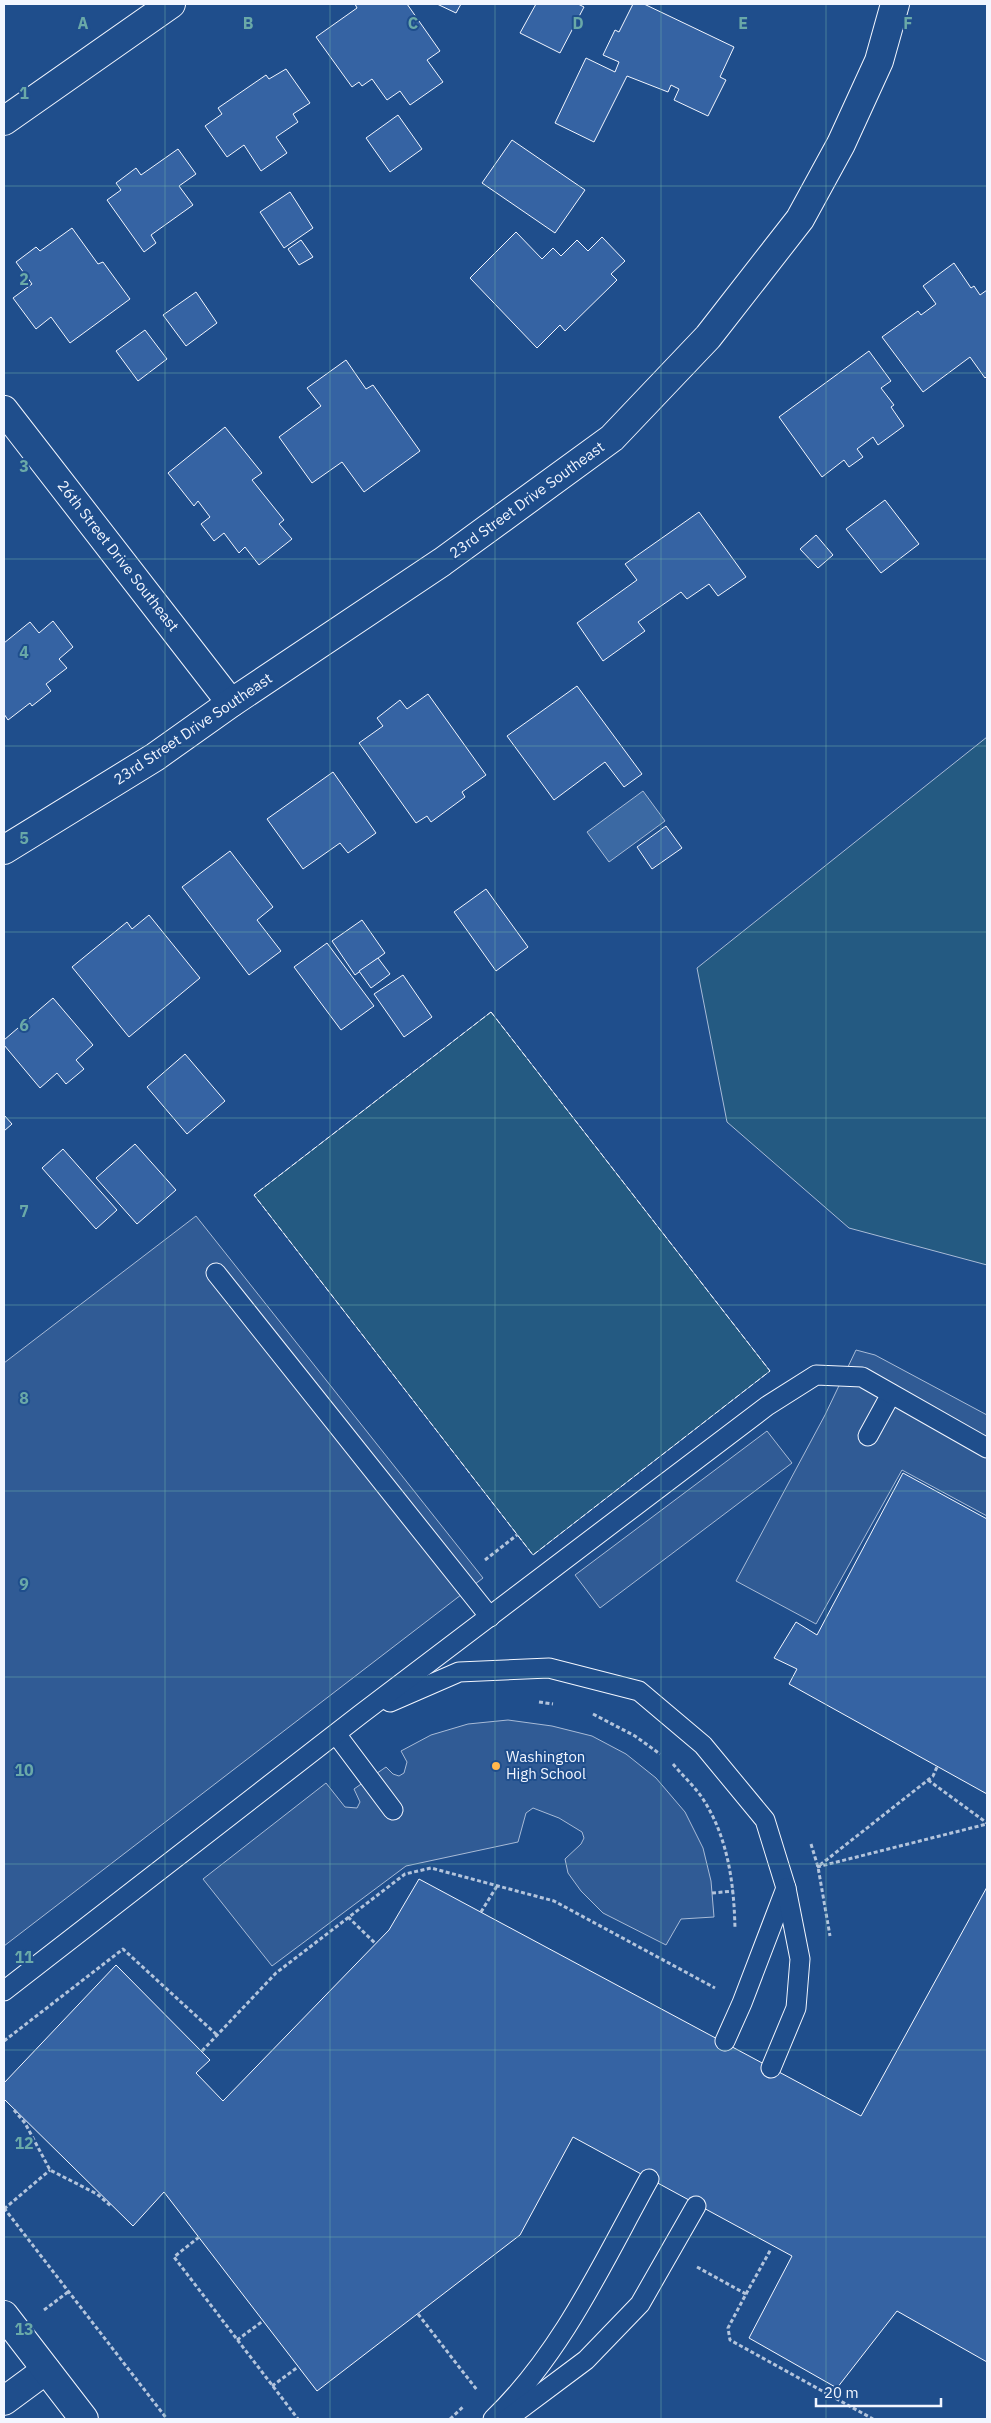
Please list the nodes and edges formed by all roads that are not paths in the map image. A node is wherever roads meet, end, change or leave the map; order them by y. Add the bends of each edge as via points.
1 (171, 4) edge
2 (895, 4) edge
3 (4, 121) edge
4 (4, 410) edge
5 (231, 703) junction
6 (4, 849) edge
7 (216, 1273) dead end
8 (891, 1394) junction
9 (868, 1436) dead end
10 (987, 1448) edge
11 (490, 1617) junction
12 (361, 1714) junction
13 (336, 1734) junction
14 (393, 1810) dead end
15 (784, 1882) junction
16 (4, 1991) edge
17 (725, 2041) dead end
18 (771, 2068) dead end
19 (649, 2179) dead end
20 (696, 2206) dead end
21 (4, 2315) edge
22 (46, 2370) junction
23 (4, 2402) edge
24 (84, 2419) edge
25 (493, 2419) edge
26 (507, 2419) edge

1 - 3 street
2 - 5 street, 23rd Street Drive Southeast via 879,61 841,144 800,219 708,337 612,438 442,562
4 - 5 street, 26th Street Drive Southeast
5 - 6 street, 23rd Street Drive Southeast via 155,756
7 - 11 lane
8 - 9 lane
8 - 10 lane
8 - 11 lane via 862,1377 816,1375 767,1406
11 - 12 lane
12 - 13 lane
12 - 15 lane via 460,1672 549,1668 639,1691 703,1745 765,1820
13 - 14 lane
13 - 16 lane
15 - 17 lane via 742,2003
15 - 18 lane via 800,1959 796,2008
19 - 25 lane via 571,2321 517,2397
20 - 26 lane via 640,2304 586,2360
21 - 22 street
22 - 23 street
22 - 24 street

